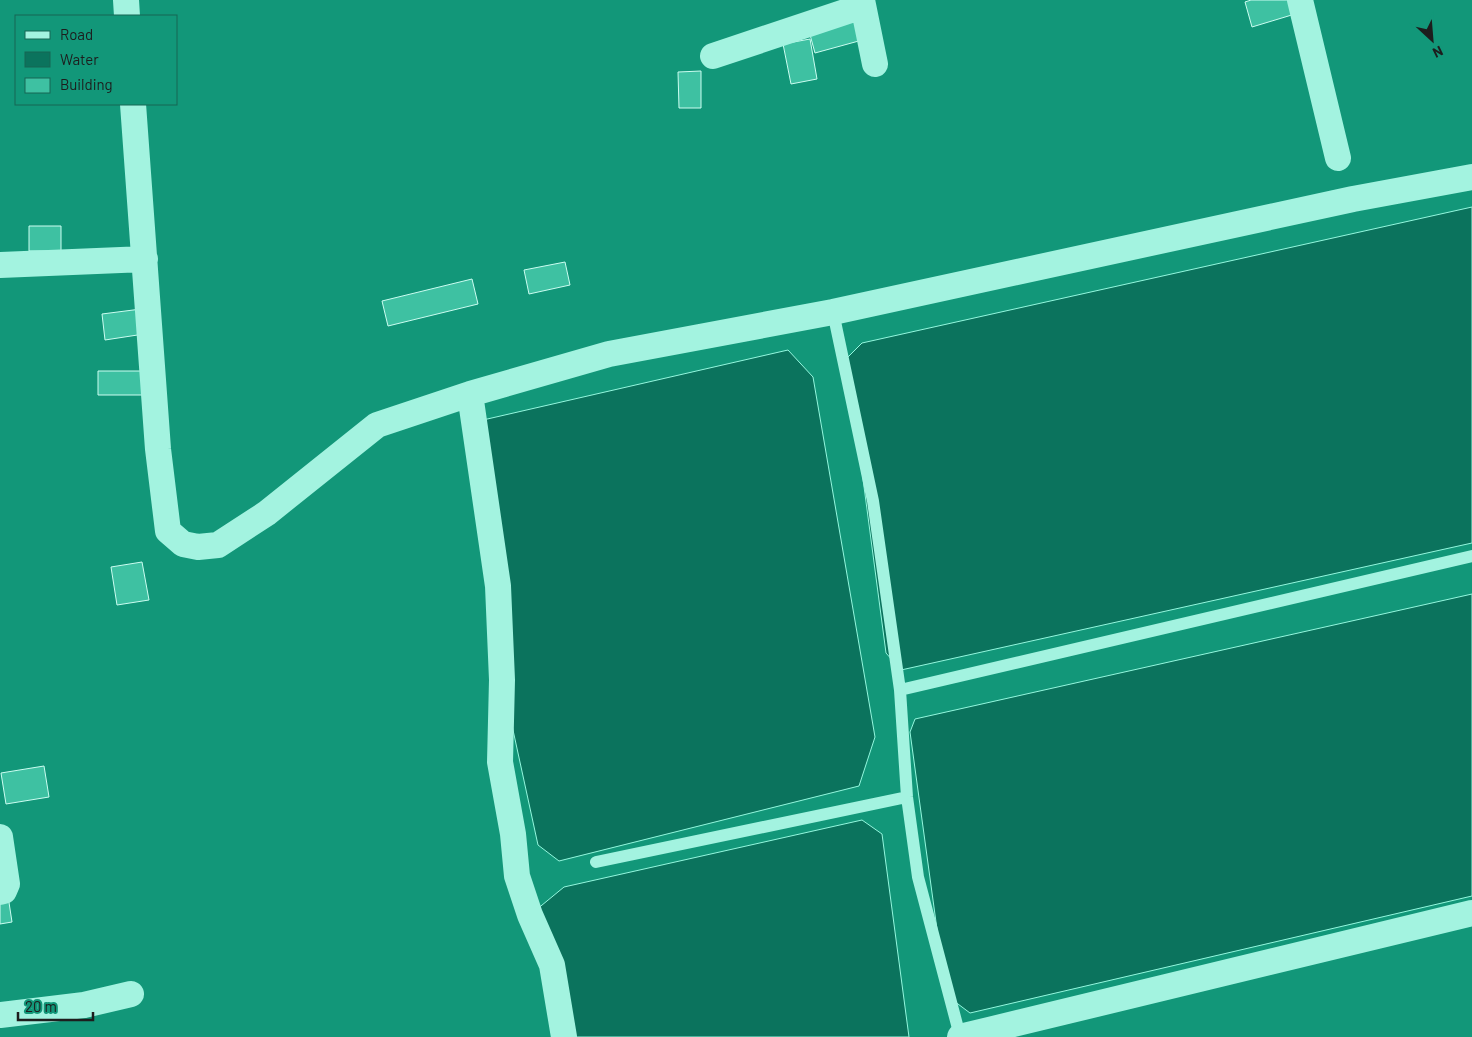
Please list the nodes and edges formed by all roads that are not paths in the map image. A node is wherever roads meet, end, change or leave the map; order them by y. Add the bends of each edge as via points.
1 (126, 0) edge
2 (1300, 0) edge
3 (862, 3) edge
4 (127, 15) edge
5 (713, 56) dead end
6 (875, 64) dead end
7 (134, 105) edge
8 (1338, 158) dead end
9 (1472, 177) edge
10 (145, 259) junction
11 (0, 265) edge
12 (833, 312) junction
13 (470, 394) junction
14 (1472, 556) edge
15 (900, 690) junction
16 (907, 797) junction
17 (0, 837) edge
18 (596, 862) dead end
19 (0, 892) edge
20 (1472, 913) edge
21 (130, 994) dead end
22 (0, 1015) edge
23 (564, 1037) edge
24 (960, 1037) edge

1 - 4 street
2 - 8 street
3 - 5 street
3 - 6 street
7 - 10 street
9 - 12 street via 1343,201
10 - 11 street
10 - 13 street via 158,449 168,531 183,544 198,547 218,545 268,513 377,425
12 - 13 street via 608,354
12 - 15 lane via 873,501
13 - 23 street via 498,586 502,680 500,762 517,876 552,965
14 - 15 lane
15 - 16 lane
16 - 18 lane
16 - 24 lane via 918,877
17 - 19 street via 6,884 4,891
20 - 24 street
21 - 22 street via 84,1005

